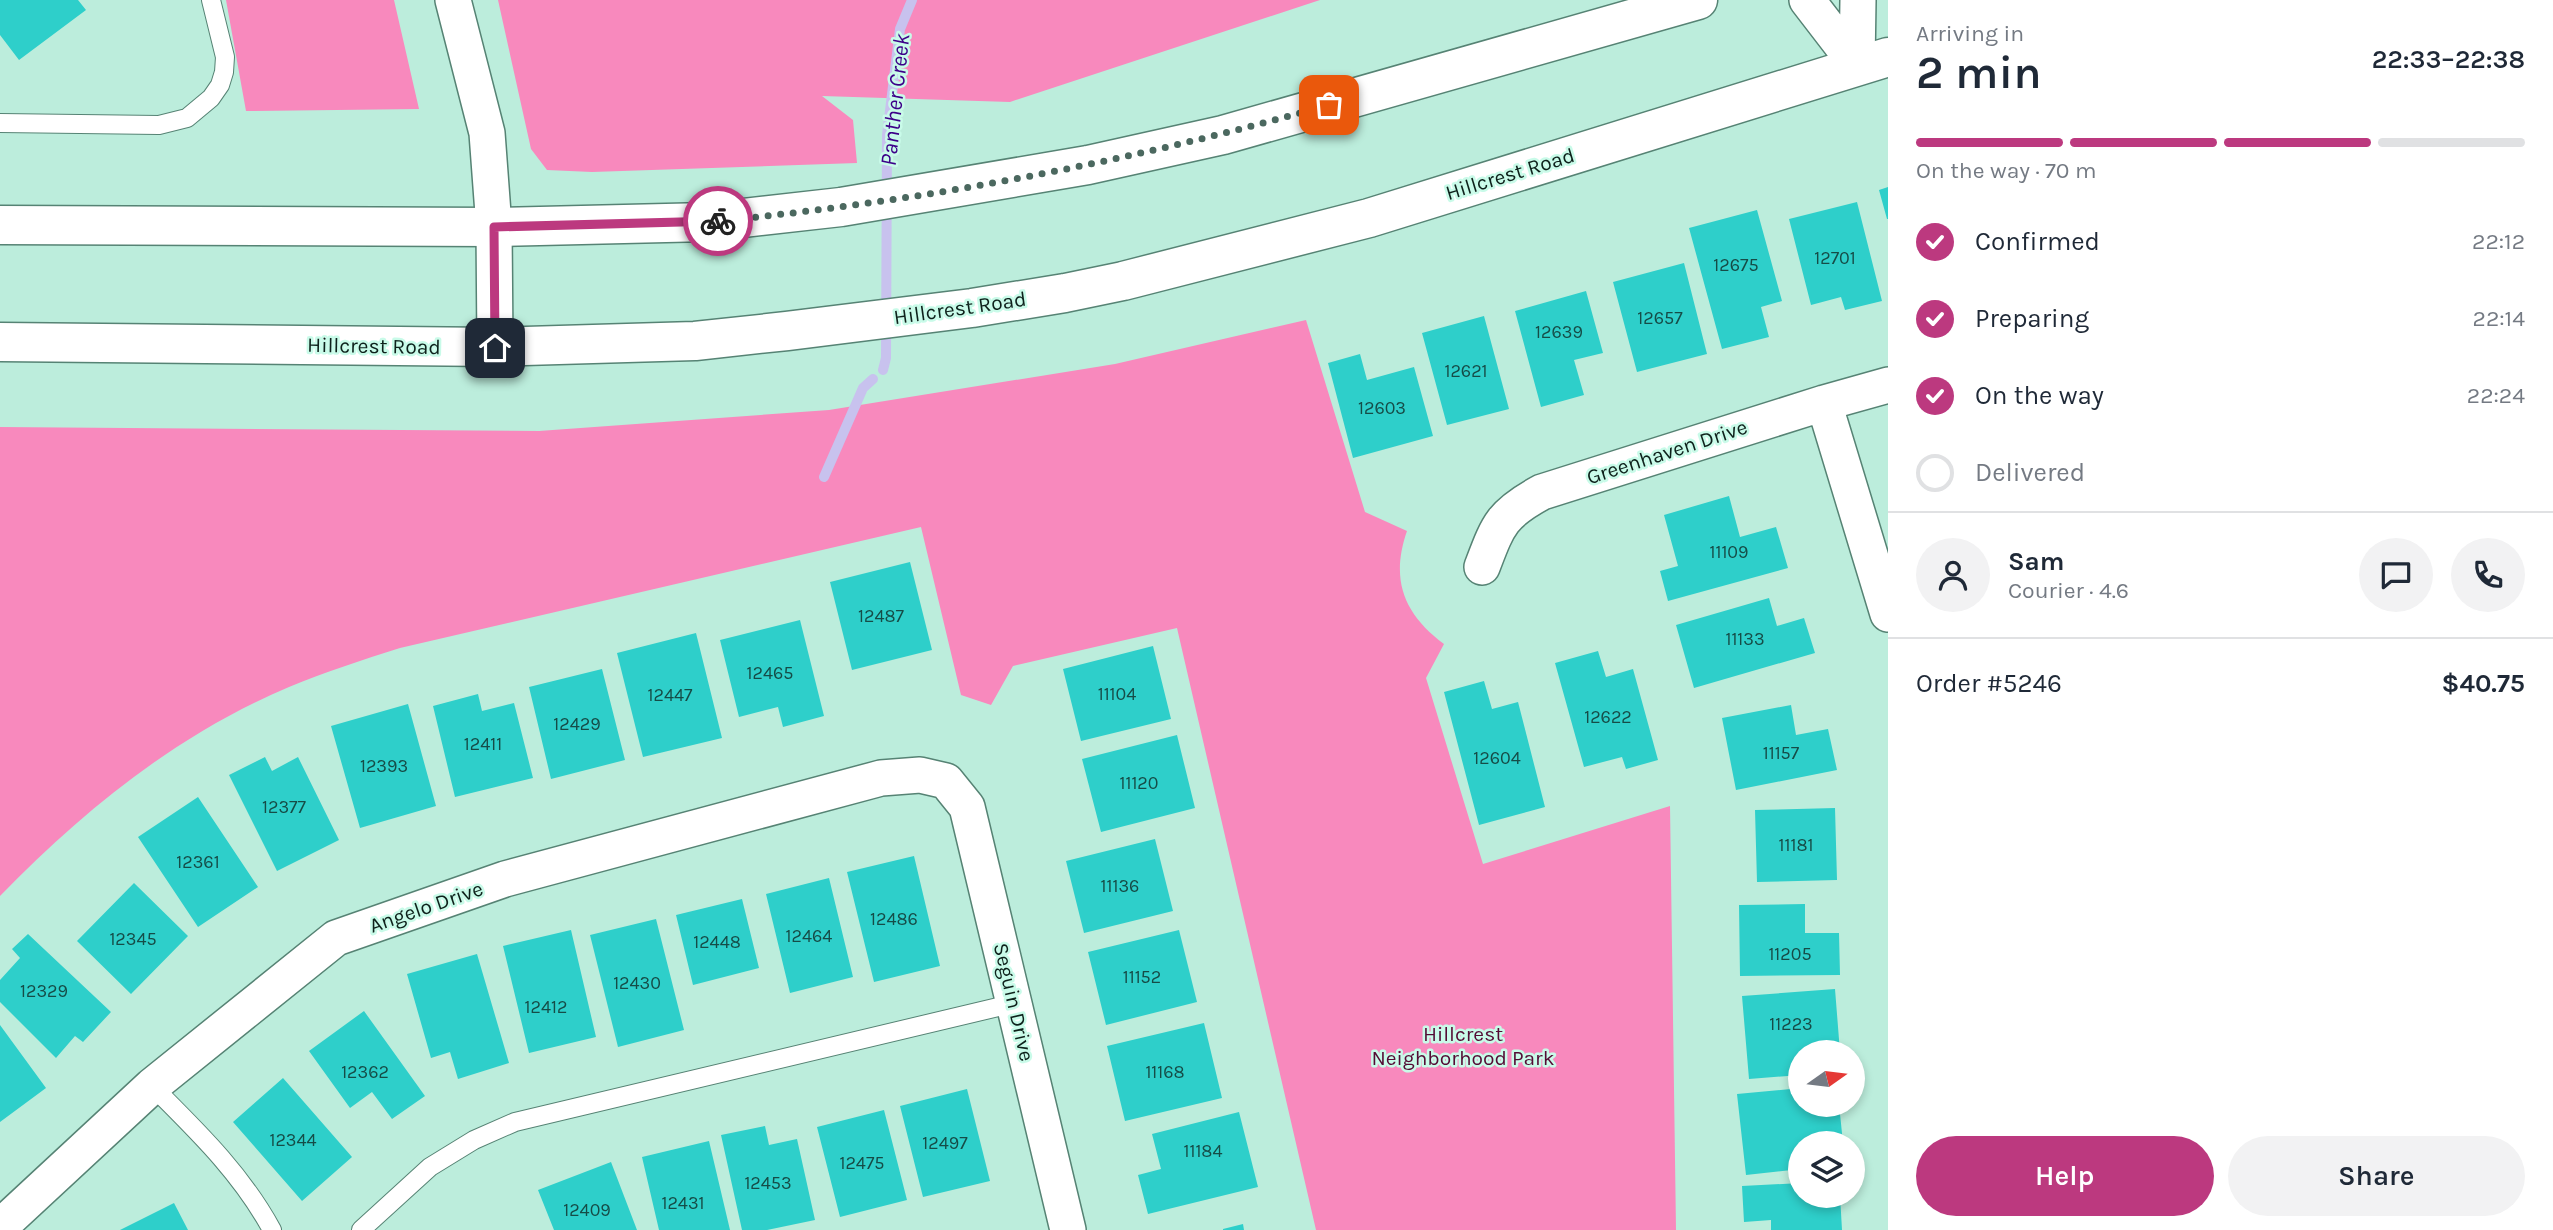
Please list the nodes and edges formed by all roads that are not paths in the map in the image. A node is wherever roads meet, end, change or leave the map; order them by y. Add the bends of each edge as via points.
1 (212, 0) edge
2 (453, 0) edge
3 (1698, 0) edge
4 (1807, 0) edge
5 (1858, 0) edge
6 (1872, 61) edge
7 (0, 123) edge
8 (0, 225) edge
9 (494, 227) junction
10 (0, 342) edge
11 (495, 348) junction
12 (1888, 385) edge
13 (1824, 402) junction
14 (1482, 567) dead end
15 (1888, 614) edge
16 (946, 781) joint
17 (1015, 1003) junction
18 (152, 1086) junction
19 (0, 1227) edge
20 (272, 1230) edge
21 (361, 1230) edge
22 (1068, 1230) edge

1 - 7 lane via 224,72 211,98 187,118 159,125
2 - 9 street via 487,133
3 - 9 main road via 1223,135 1088,165 771,216
4 - 6 street
5 - 6 street
6 - 11 main road, Hillcrest Road via 1369,218 1065,293 695,341
8 - 9 main road
9 - 11 street
10 - 11 main road, Hillcrest Road
12 - 13 street, Greenhaven Drive
13 - 14 street, Greenhaven Drive via 1542,492 1510,512 1497,528
13 - 15 street
16 - 17 street, Seguin Drive via 967,807
16 - 18 street, Angelo Drive via 920,775 881,778 505,879 336,938
17 - 21 lane via 515,1122 430,1167
17 - 22 street, Seguin Drive
18 - 19 street, Angelo Drive
18 - 20 lane via 232,1168

